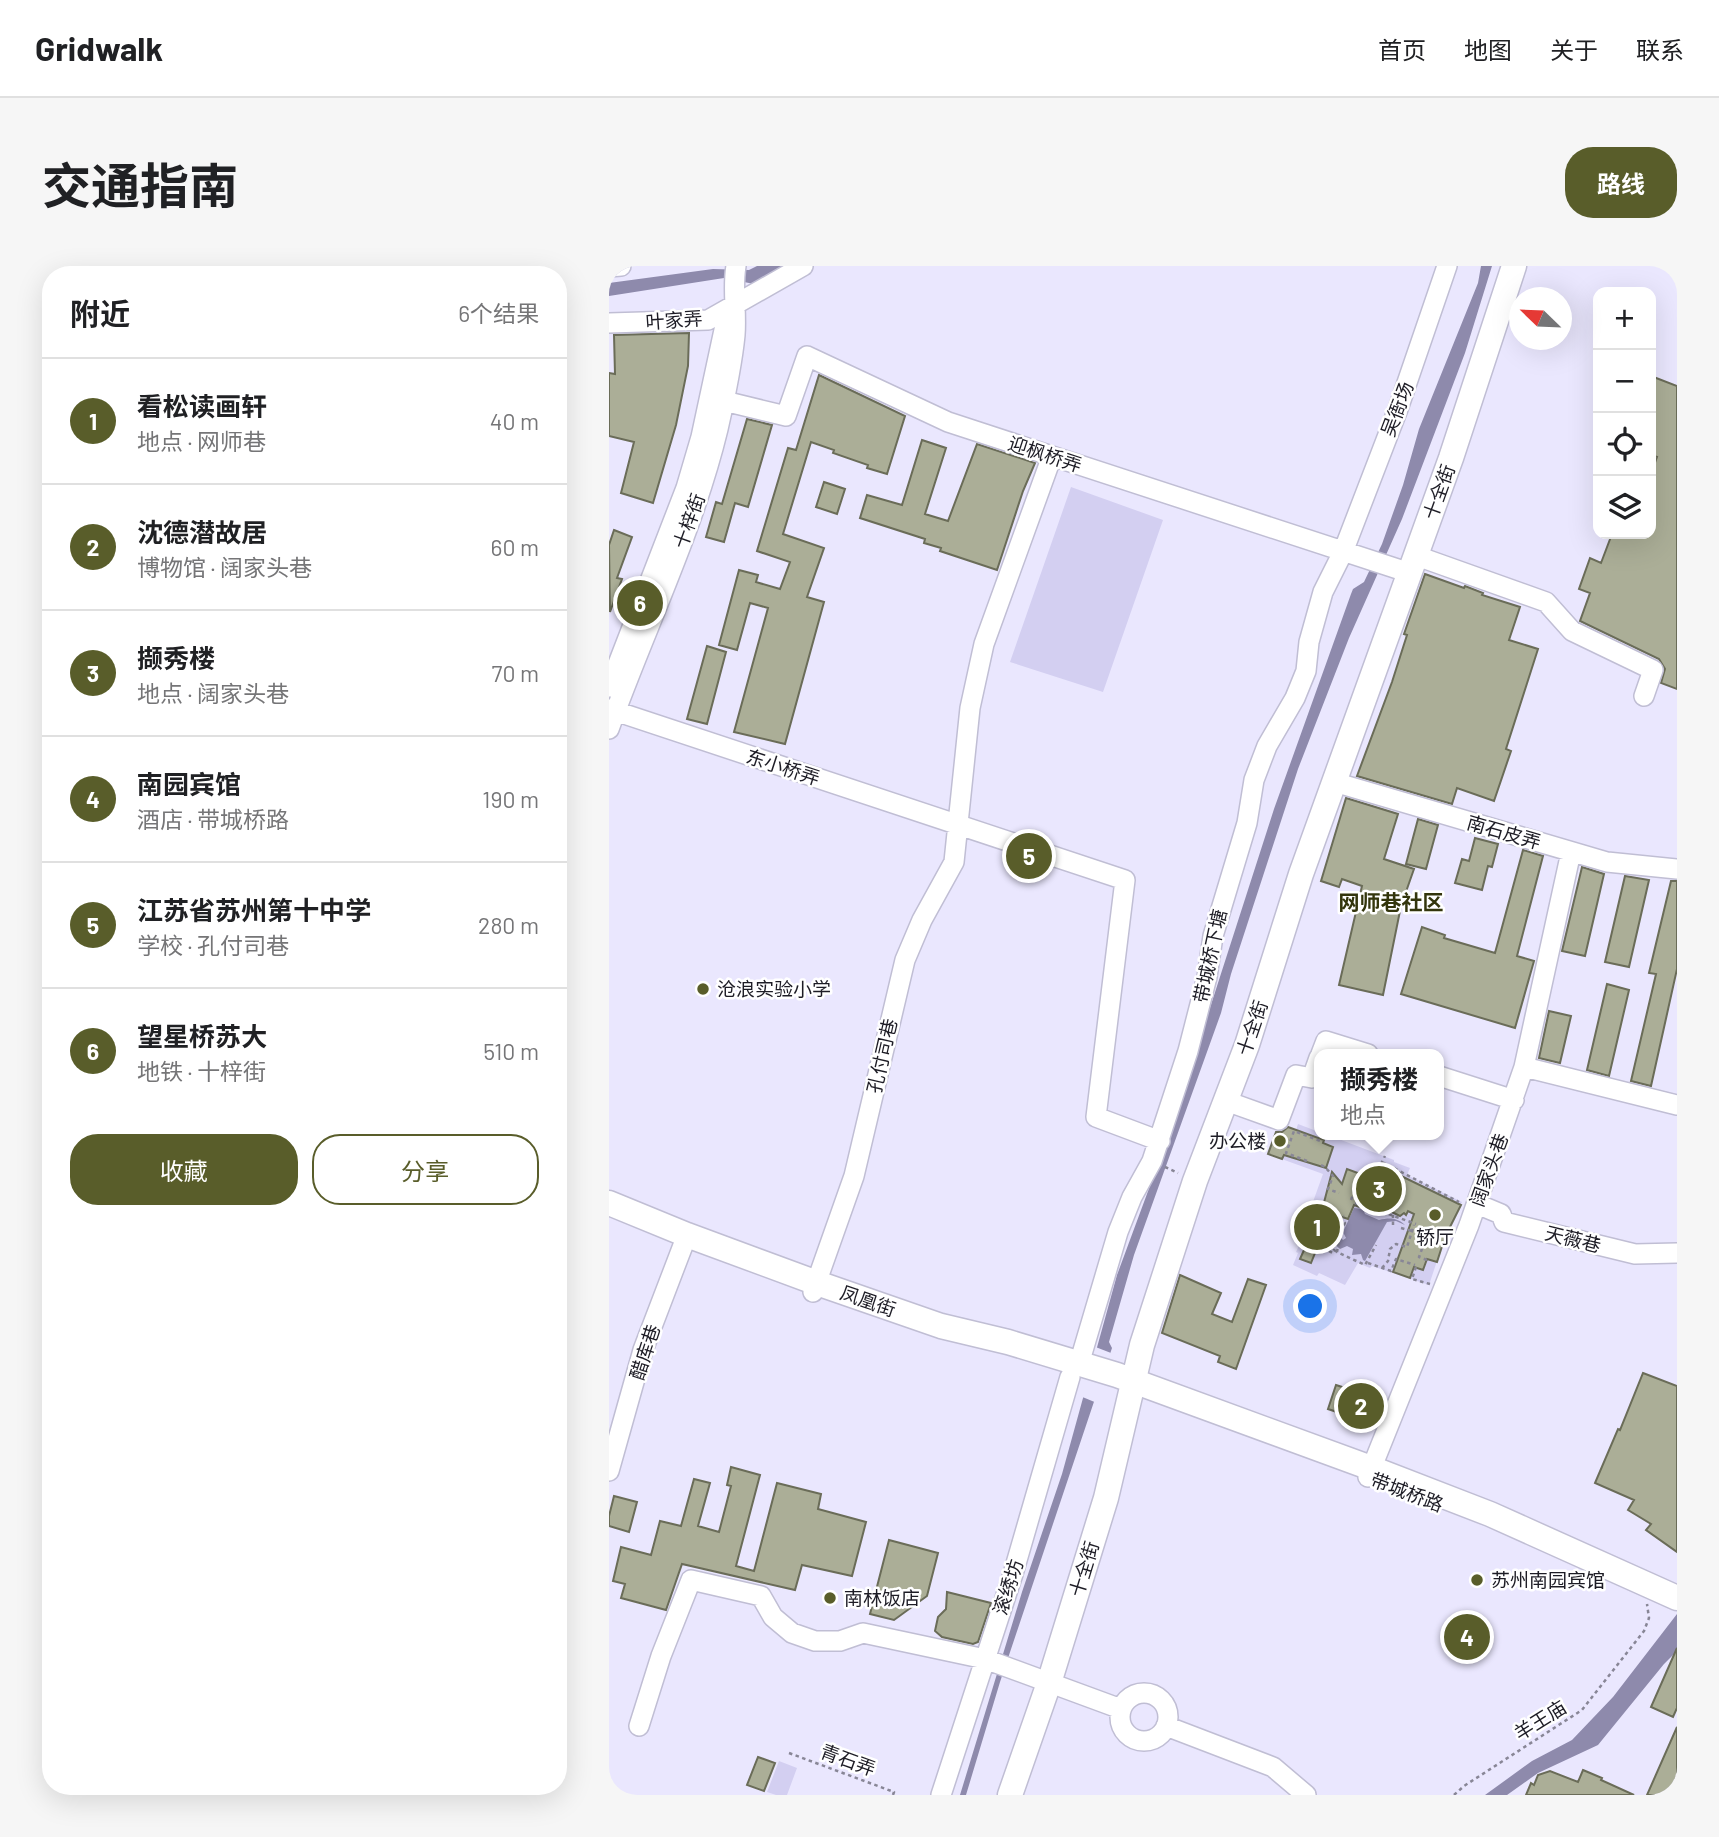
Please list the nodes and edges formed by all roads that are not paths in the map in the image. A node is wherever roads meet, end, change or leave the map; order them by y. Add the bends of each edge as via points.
1 (621, 266) edge
2 (803, 266) edge
3 (1447, 266) edge
4 (1514, 266) edge
5 (609, 267) edge
6 (735, 285) edge
7 (609, 323) edge
8 (724, 401) junction
9 (1052, 456) junction
10 (1343, 552) junction
11 (1413, 564) junction
12 (609, 687) edge
13 (1644, 696) dead end
14 (611, 716) edge
15 (1334, 782) junction
16 (958, 825) junction
17 (1571, 852) junction
18 (1677, 869) edge
19 (1323, 1049) edge
20 (1352, 1049) edge
21 (1524, 1067) junction
22 (1314, 1072) edge
23 (1444, 1078) edge
24 (1514, 1100) junction
25 (1226, 1101) junction
26 (1677, 1105) edge
27 (1160, 1141) junction
28 (609, 1203) edge
29 (1469, 1203) junction
30 (609, 1216) edge
31 (685, 1240) junction
32 (1677, 1253) edge
33 (815, 1288) junction
34 (1075, 1370) junction
35 (1123, 1386) junction
36 (609, 1471) edge
37 (1370, 1473) junction
38 (1634, 1585) junction
39 (1677, 1598) edge
40 (1677, 1609) edge
41 (987, 1660) junction
42 (1049, 1683) junction
43 (1121, 1709) junction
44 (639, 1726) dead end
45 (1166, 1726) junction
46 (941, 1795) edge
47 (1010, 1795) edge
48 (1306, 1795) edge

1 - 5 street
2 - 6 street, 叶家弄
3 - 10 street, 吴衙场
4 - 11 main road, 十全街
6 - 7 street, 叶家弄 via 708,320
6 - 8 street, 十梓街 via 735,335
6 - 12 street, 十梓街 via 686,488
8 - 9 street, 迎枫桥弄 via 786,416 807,356 948,422
8 - 14 street, 十梓街 via 708,469
9 - 10 street, 迎枫桥弄
9 - 16 street, 孔付司巷 via 984,644 970,708
10 - 11 street, 迎枫桥弄 via 1378,562
10 - 27 street, 带城桥下塘 via 1323,592 1306,671 1254,780 1247,823 1213,936 1207,978
11 - 13 street, 迎枫桥弄 via 1546,602 1573,631 1653,670
11 - 15 main road, 十全街
14 - 16 street, 东小桥弄
15 - 17 street, 南石皮弄
15 - 25 main road, 十全街
16 - 27 street, 东小桥弄 via 1125,880 1096,1117
16 - 33 street, 孔付司巷 via 954,862 905,960 854,1176
17 - 18 street, 南石皮弄 via 1607,862
17 - 21 street, 阔家头巷
19 - 20 street via 1326,1041
21 - 24 street, 阔家头巷
21 - 26 street
22 - 25 street via 1312,1078 1296,1075 1279,1120
23 - 24 street
24 - 29 street, 阔家头巷
25 - 35 main road, 十全街
27 - 34 street, 带城桥下塘 via 1118,1232
28 - 31 main road, 凤凰街
29 - 32 street, 天薇巷 via 1501,1214 1504,1222 1635,1254
29 - 37 street, 阔家头巷
30 - 31 main road, 凤凰街
31 - 33 main road, 凤凰街
31 - 36 street, 醋库巷 via 643,1350
33 - 34 main road, 凤凰街
34 - 35 main road, 凤凰街
34 - 41 street, 滚绣坊
35 - 37 main road, 带城桥路 via 1252,1437
35 - 42 main road, 十全街 via 1106,1499
37 - 38 main road, 带城桥路
38 - 39 main road, 带城桥路
38 - 40 main road, 带城桥路
41 - 42 street
41 - 44 street via 863,1633 840,1641 815,1641 792,1633 773,1617 761,1596 691,1580
41 - 46 street, 滚绣坊
42 - 43 street
42 - 47 main road, 十全街
43 - 45 street via 1122,1727 1135,1740 1153,1739
43 - 45 street via 1134,1695 1152,1695 1166,1707
45 - 48 street via 1273,1767

